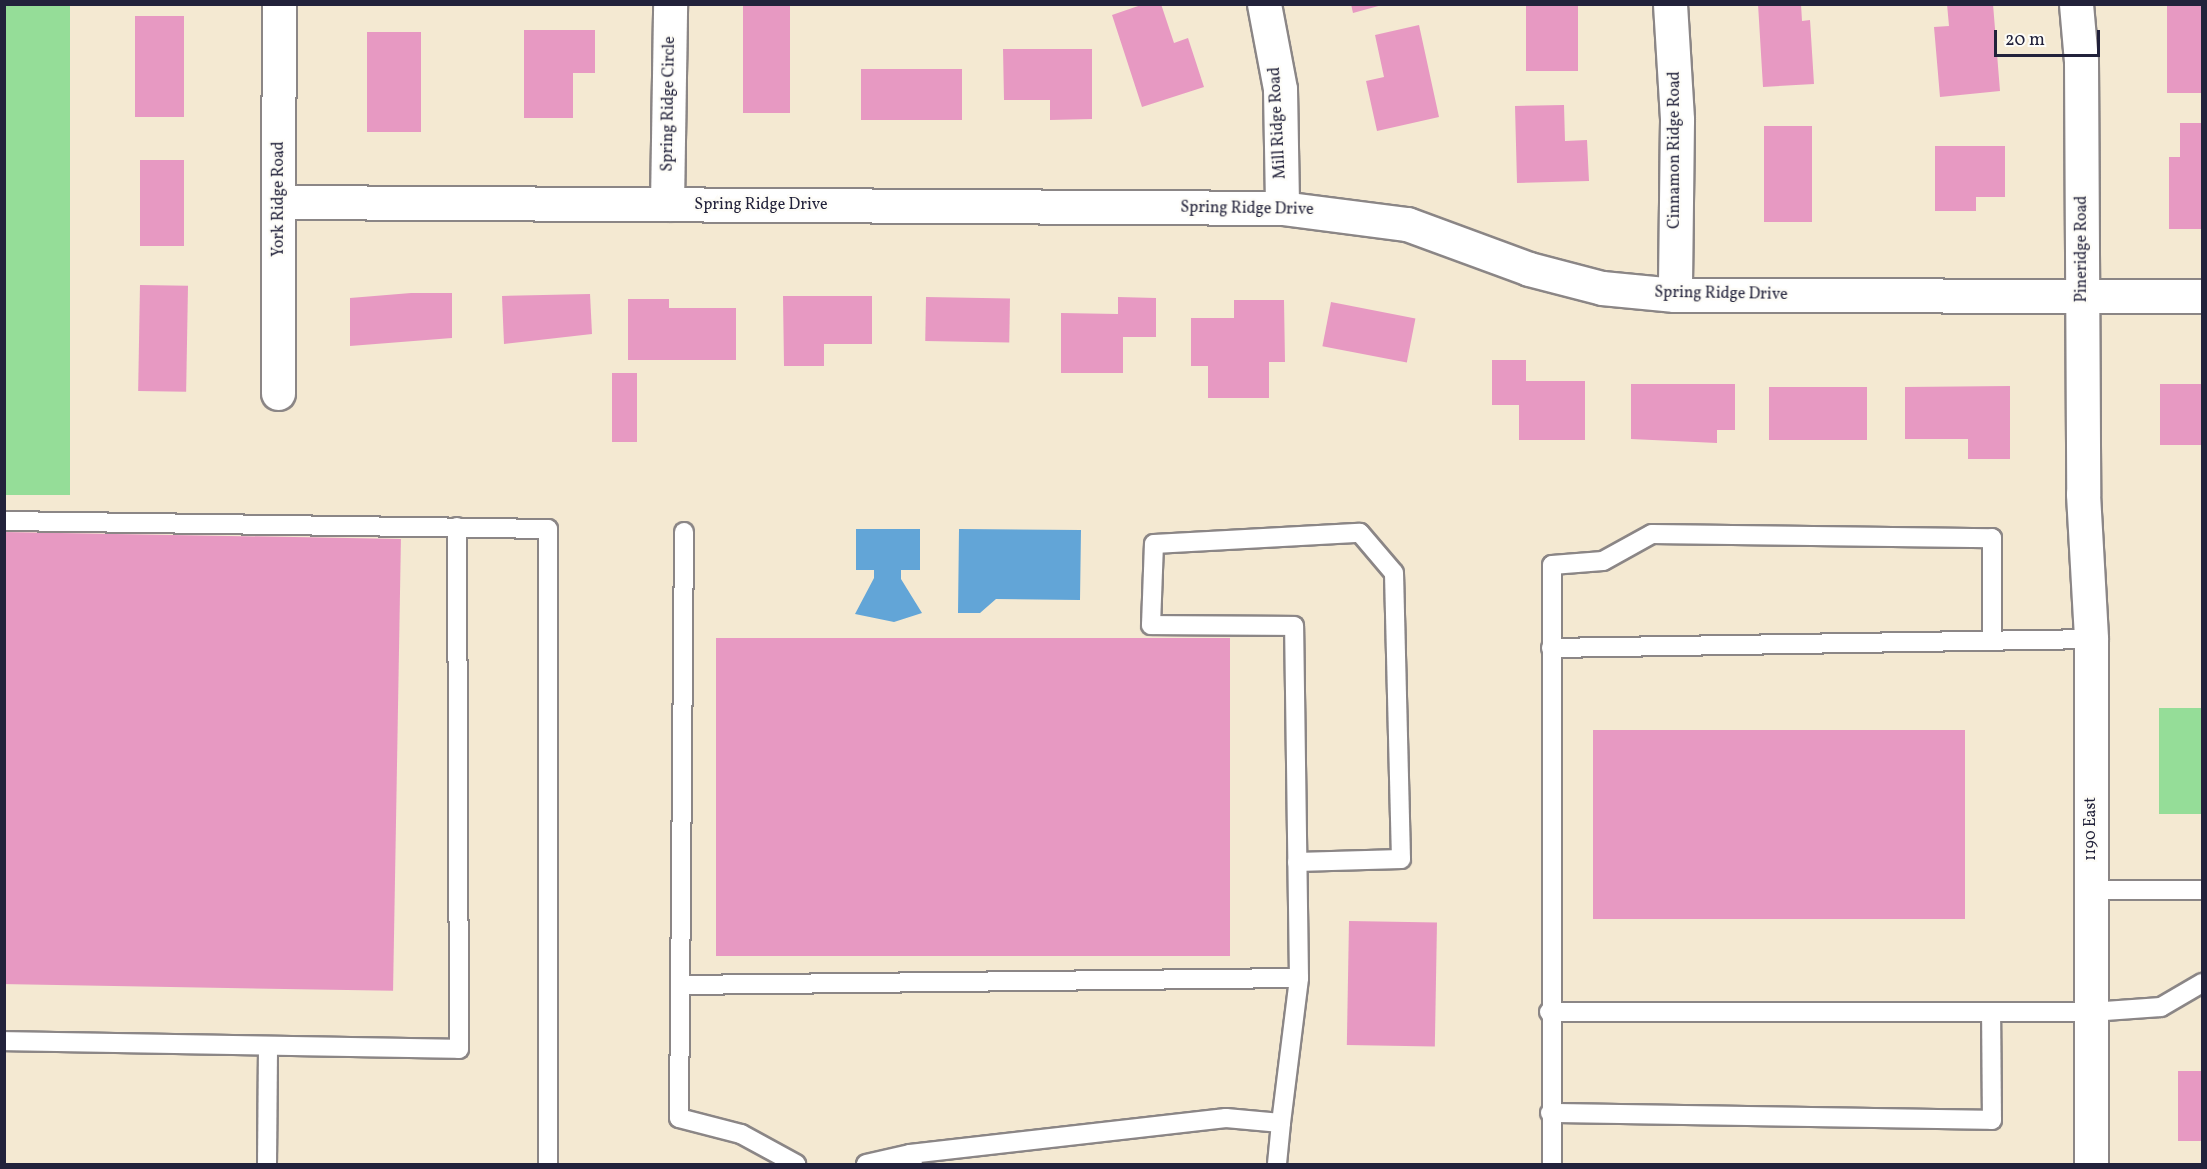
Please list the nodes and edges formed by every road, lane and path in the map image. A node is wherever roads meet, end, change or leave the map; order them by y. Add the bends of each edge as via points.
1 (279, 4) edge
2 (670, 4) edge
3 (1264, 4) edge
4 (1670, 4) edge
5 (2076, 4) edge
6 (280, 202) junction
7 (667, 204) junction
8 (1282, 208) junction
9 (1675, 295) junction
10 (2082, 295) junction
11 (2202, 296) edge
12 (278, 393) dead end
13 (2083, 494) joint
14 (4, 521) edge
15 (457, 528) junction
16 (684, 532) dead end
17 (2091, 639) junction
18 (1992, 641) junction
19 (1551, 648) junction
20 (1298, 862) junction
21 (2091, 890) junction
22 (2202, 890) edge
23 (1299, 978) junction
24 (2202, 982) edge
25 (680, 985) junction
26 (1549, 1012) junction
27 (2091, 1012) junction
28 (1990, 1014) junction
29 (4, 1041) edge
30 (268, 1046) junction
31 (1550, 1113) junction
32 (1281, 1123) junction
33 (912, 1159) edge
34 (267, 1164) edge
35 (548, 1164) edge
36 (796, 1164) edge
37 (866, 1164) edge
38 (1277, 1164) edge
39 (1552, 1164) edge
40 (2091, 1164) edge

1 - 6 street, York Ridge Road
2 - 7 street, Spring Ridge Circle
3 - 8 street, Mill Ridge Road via 1280,89
4 - 9 street, Cinnamon Ridge Road via 1677,120
5 - 10 street, Pineridge Road
6 - 7 street, Spring Ridge Drive
6 - 12 street, York Ridge Road
7 - 8 street, Spring Ridge Drive
8 - 9 street, Spring Ridge Drive via 1407,224 1529,268 1602,288
9 - 10 street, Spring Ridge Drive
10 - 11 street, Spring Ridge Drive
10 - 13 street, Pineridge Road
13 - 17 street, 1190 East
14 - 15 lane
15 - 30 lane via 459,1050
15 - 35 lane via 548,529
16 - 25 lane
17 - 18 lane
17 - 21 street, 1190 East
18 - 19 lane
18 - 19 lane via 1992,538 1652,534 1603,561 1552,565
19 - 26 lane
20 - 20 lane via 1294,626 1151,625 1154,544 1360,533 1394,573 1401,859
20 - 23 lane
21 - 22 lane
21 - 27 street, 1190 East
23 - 25 lane
23 - 32 lane
24 - 27 lane via 2161,1007
25 - 36 lane via 679,1118 741,1134
26 - 28 lane
26 - 31 lane
27 - 28 lane
27 - 40 street, 1190 East
28 - 31 lane via 1992,1120
29 - 30 lane
30 - 34 lane
31 - 39 lane
32 - 33 lane via 1227,1118
32 - 38 lane
33 - 37 lane

